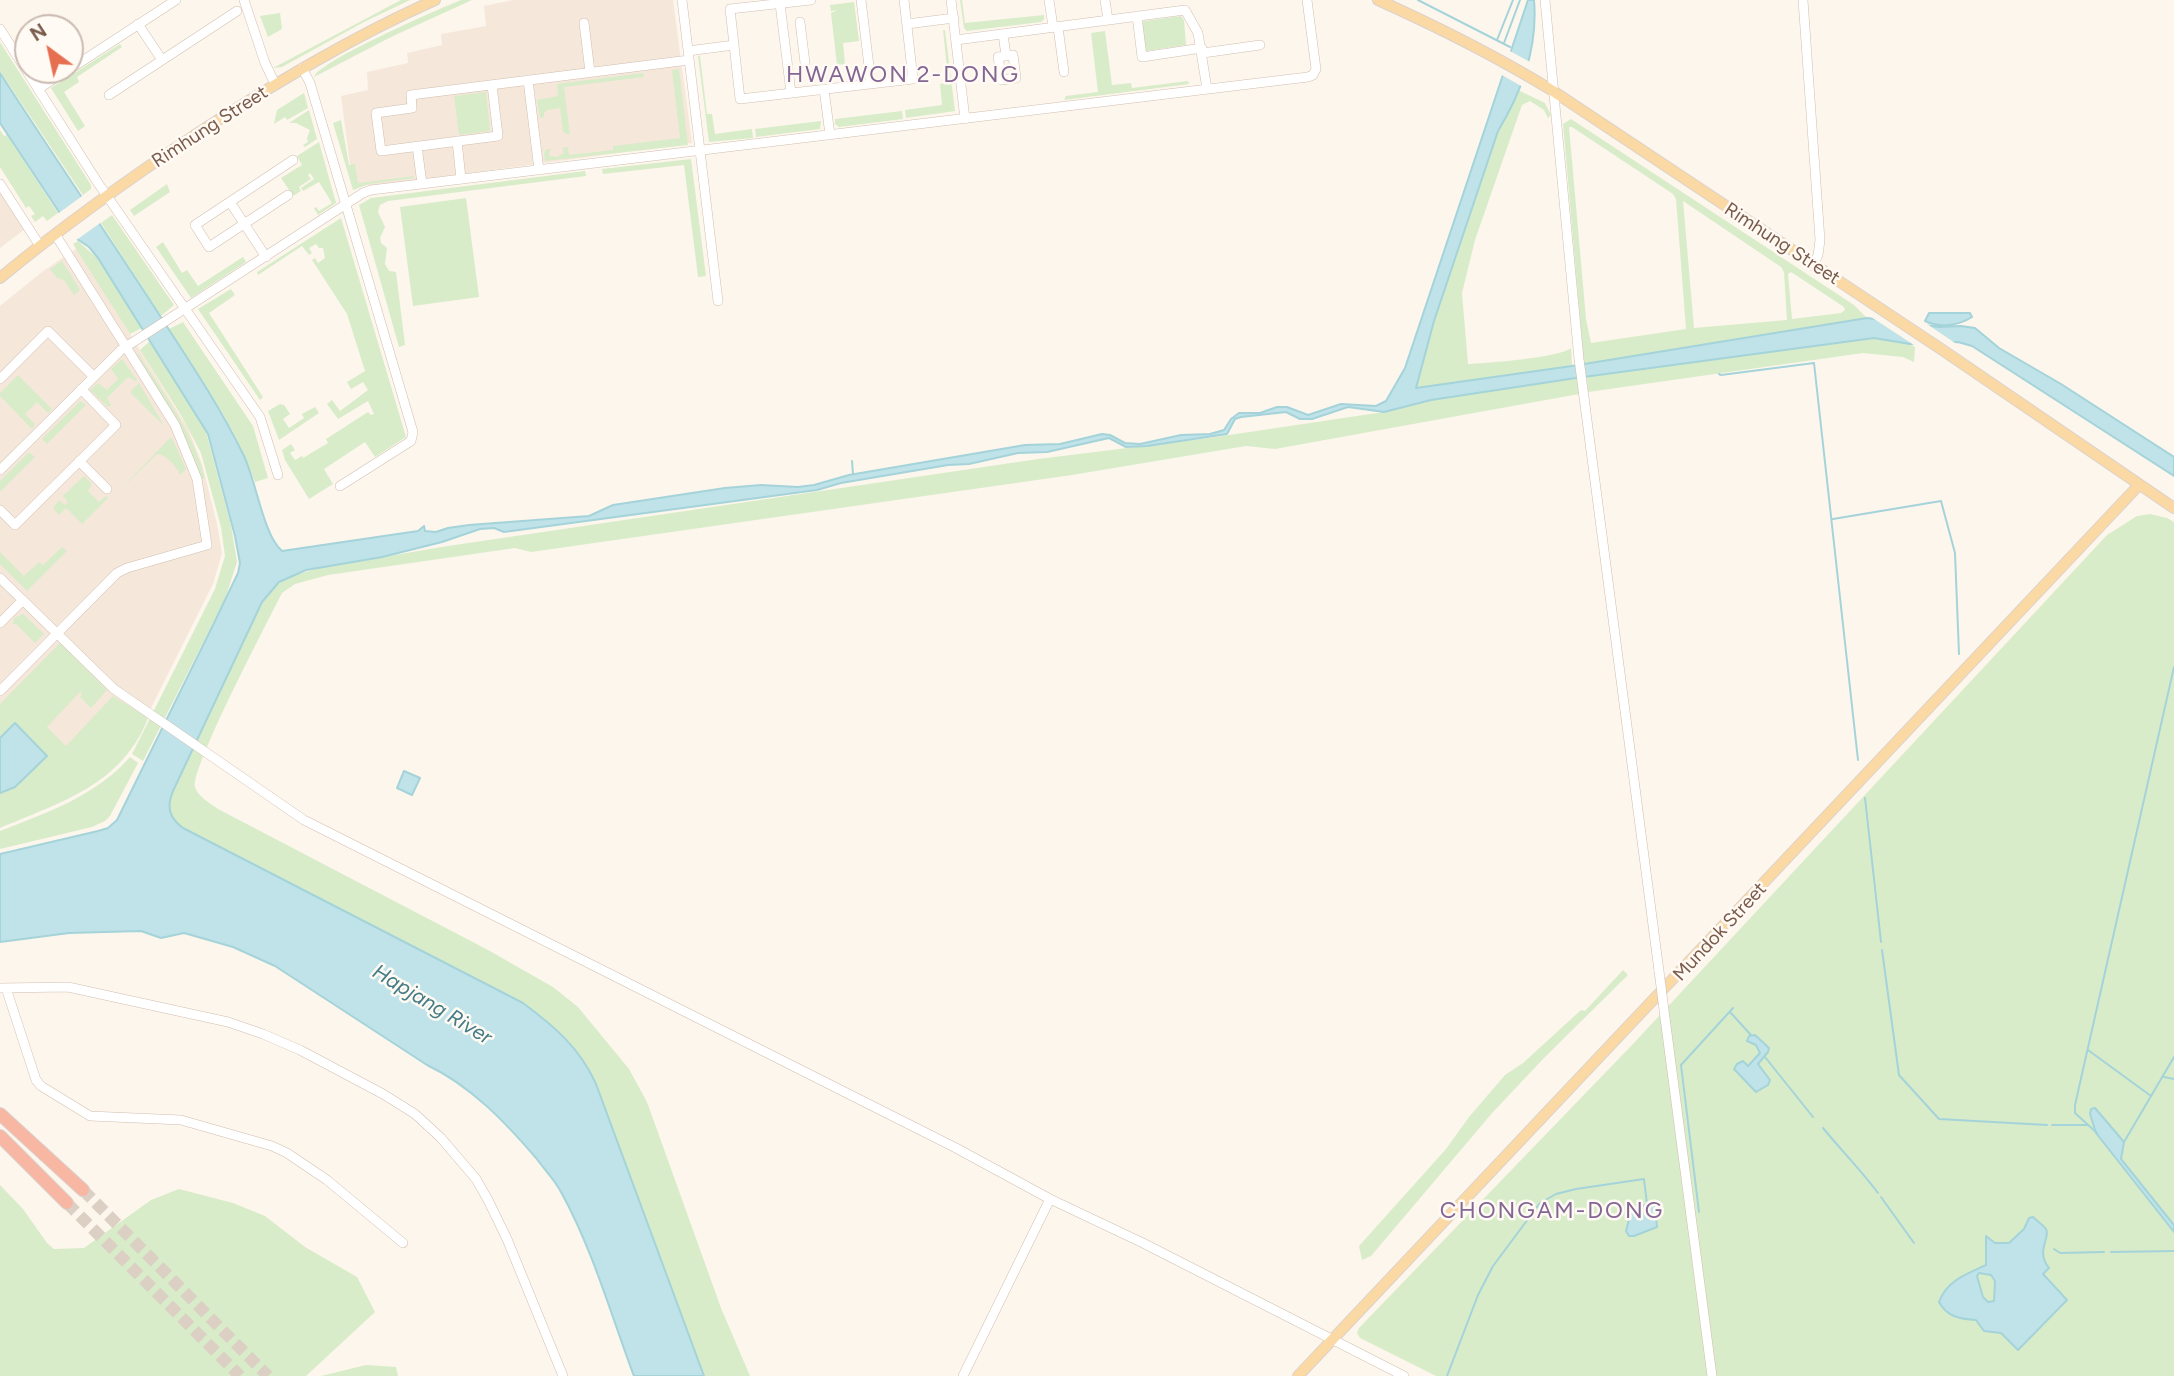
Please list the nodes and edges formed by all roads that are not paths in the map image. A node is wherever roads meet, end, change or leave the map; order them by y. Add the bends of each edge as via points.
1 (176, 0) edge
2 (244, 0) edge
3 (435, 0) edge
4 (682, 0) edge
5 (811, 0) edge
6 (861, 0) edge
7 (904, 0) edge
8 (951, 0) edge
9 (1049, 0) edge
10 (1105, 0) edge
11 (1307, 0) edge
12 (1378, 0) edge
13 (1545, 0) edge
14 (1803, 0) edge
15 (780, 4) junction
16 (237, 11) dead end
17 (1137, 16) junction
18 (954, 18) junction
19 (1108, 20) junction
20 (800, 22) dead end
21 (584, 23) dead end
22 (138, 24) junction
23 (907, 24) junction
24 (1055, 27) junction
25 (0, 29) edge
26 (1003, 34) junction
27 (956, 40) junction
28 (802, 44) junction
29 (734, 45) junction
30 (1260, 45) dead end
31 (785, 46) junction
32 (1202, 50) junction
33 (688, 55) junction
34 (1006, 56) dead end
35 (84, 59) edge
36 (162, 60) junction
37 (805, 63) dead end
38 (302, 68) junction
39 (590, 72) junction
40 (1064, 72) dead end
41 (528, 80) junction
42 (872, 83) junction
43 (46, 84) edge
44 (275, 84) junction
45 (492, 85) junction
46 (38, 89) junction
47 (824, 89) junction
48 (1207, 89) junction
49 (1553, 91) junction
50 (791, 93) junction
51 (109, 95) dead end
52 (965, 118) junction
53 (830, 135) junction
54 (457, 141) junction
55 (417, 146) junction
56 (700, 150) junction
57 (293, 160) dead end
58 (539, 170) junction
59 (461, 179) junction
60 (0, 184) edge
61 (422, 184) junction
62 (288, 195) dead end
63 (104, 198) junction
64 (230, 202) junction
65 (347, 204) junction
66 (244, 224) junction
67 (59, 231) junction
68 (40, 246) junction
69 (266, 257) junction
70 (1813, 265) junction
71 (0, 278) edge
72 (718, 301) dead end
73 (187, 309) junction
74 (127, 346) junction
75 (94, 376) junction
76 (0, 379) edge
77 (81, 389) junction
78 (79, 461) junction
79 (0, 470) edge
80 (278, 475) dead end
81 (2139, 485) junction
82 (340, 486) dead end
83 (107, 489) dead end
84 (2174, 508) edge
85 (0, 510) edge
86 (0, 578) edge
87 (23, 600) junction
88 (0, 623) edge
89 (57, 634) junction
90 (0, 691) edge
91 (3, 988) edge
92 (0, 1114) edge
93 (0, 1136) edge
94 (83, 1191) tunnel mouth
95 (1050, 1199) junction
96 (67, 1203) tunnel mouth
97 (403, 1243) dead end
98 (1332, 1340) junction
99 (563, 1376) edge
100 (963, 1376) edge
101 (1298, 1376) edge
102 (1404, 1376) edge
103 (1712, 1376) edge

1 - 22 street
2 - 44 street
3 - 38 main road, Rimhung Street
4 - 33 street
5 - 15 street
6 - 42 street
7 - 23 street
8 - 18 street
9 - 24 street
10 - 19 street
11 - 48 street via 1313,75
12 - 49 main road, Rimhung Street via 1500,59
13 - 49 street
14 - 70 street via 1820,240
15 - 29 street via 730,9
15 - 31 street
16 - 36 street
17 - 19 street
17 - 32 street via 1185,10
17 - 32 street via 1142,57
18 - 23 street
18 - 27 street
19 - 24 street
20 - 28 street
21 - 39 street
22 - 35 street
22 - 36 street
23 - 42 street via 913,79
24 - 26 street
24 - 40 street
25 - 46 street
26 - 27 street
26 - 34 street
27 - 52 street
28 - 31 street
28 - 37 street
29 - 33 street
29 - 50 street via 740,99
30 - 32 street
31 - 50 street
32 - 48 street
33 - 39 street
33 - 56 street
36 - 51 street
38 - 44 main road, Rimhung Street
38 - 65 street
39 - 41 street
41 - 45 street
41 - 58 street
42 - 47 street
43 - 46 street
44 - 63 main road, Rimhung Street
45 - 54 street via 498,136
45 - 55 street via 411,95 412,108 376,113 381,151
46 - 63 street
47 - 50 street
47 - 53 street
48 - 52 street
49 - 70 main road, Rimhung Street
49 - 103 street, bridge via 1579,359
52 - 53 street
53 - 56 street
54 - 55 street
54 - 59 street
55 - 61 street
56 - 58 street
56 - 72 street
57 - 64 street
58 - 59 street
59 - 61 street
60 - 68 street
61 - 65 street via 372,190
62 - 66 street
63 - 67 main road, Rimhung Street
63 - 73 street
64 - 66 street
64 - 66 street via 195,225 209,247
65 - 69 street
65 - 82 street via 413,438
66 - 69 street
67 - 68 main road, Rimhung Street
67 - 74 street
68 - 71 main road, Rimhung Street
69 - 73 street
70 - 81 main road, Rimhung Street
73 - 74 street
73 - 80 street via 260,417
74 - 75 street
74 - 89 street via 175,425 191,461 206,545 122,569
75 - 76 street via 48,331
75 - 77 street
77 - 78 street via 116,425
77 - 79 street
78 - 83 street
78 - 85 street via 15,525
81 - 84 main road, Rimhung Street
81 - 98 main road, Mundok Street
86 - 87 street
87 - 88 street
87 - 89 street
89 - 90 street
89 - 95 street via 114,689 304,820
91 - 97 street via 41,1086 90,1116 181,1120 272,1146 327,1180
91 - 99 street via 68,987 228,1022 300,1050 415,1114 441,1138 488,1199
92 - 94 highway
93 - 96 highway
95 - 98 street
95 - 100 street
98 - 101 main road, Mundok Street
98 - 102 street

